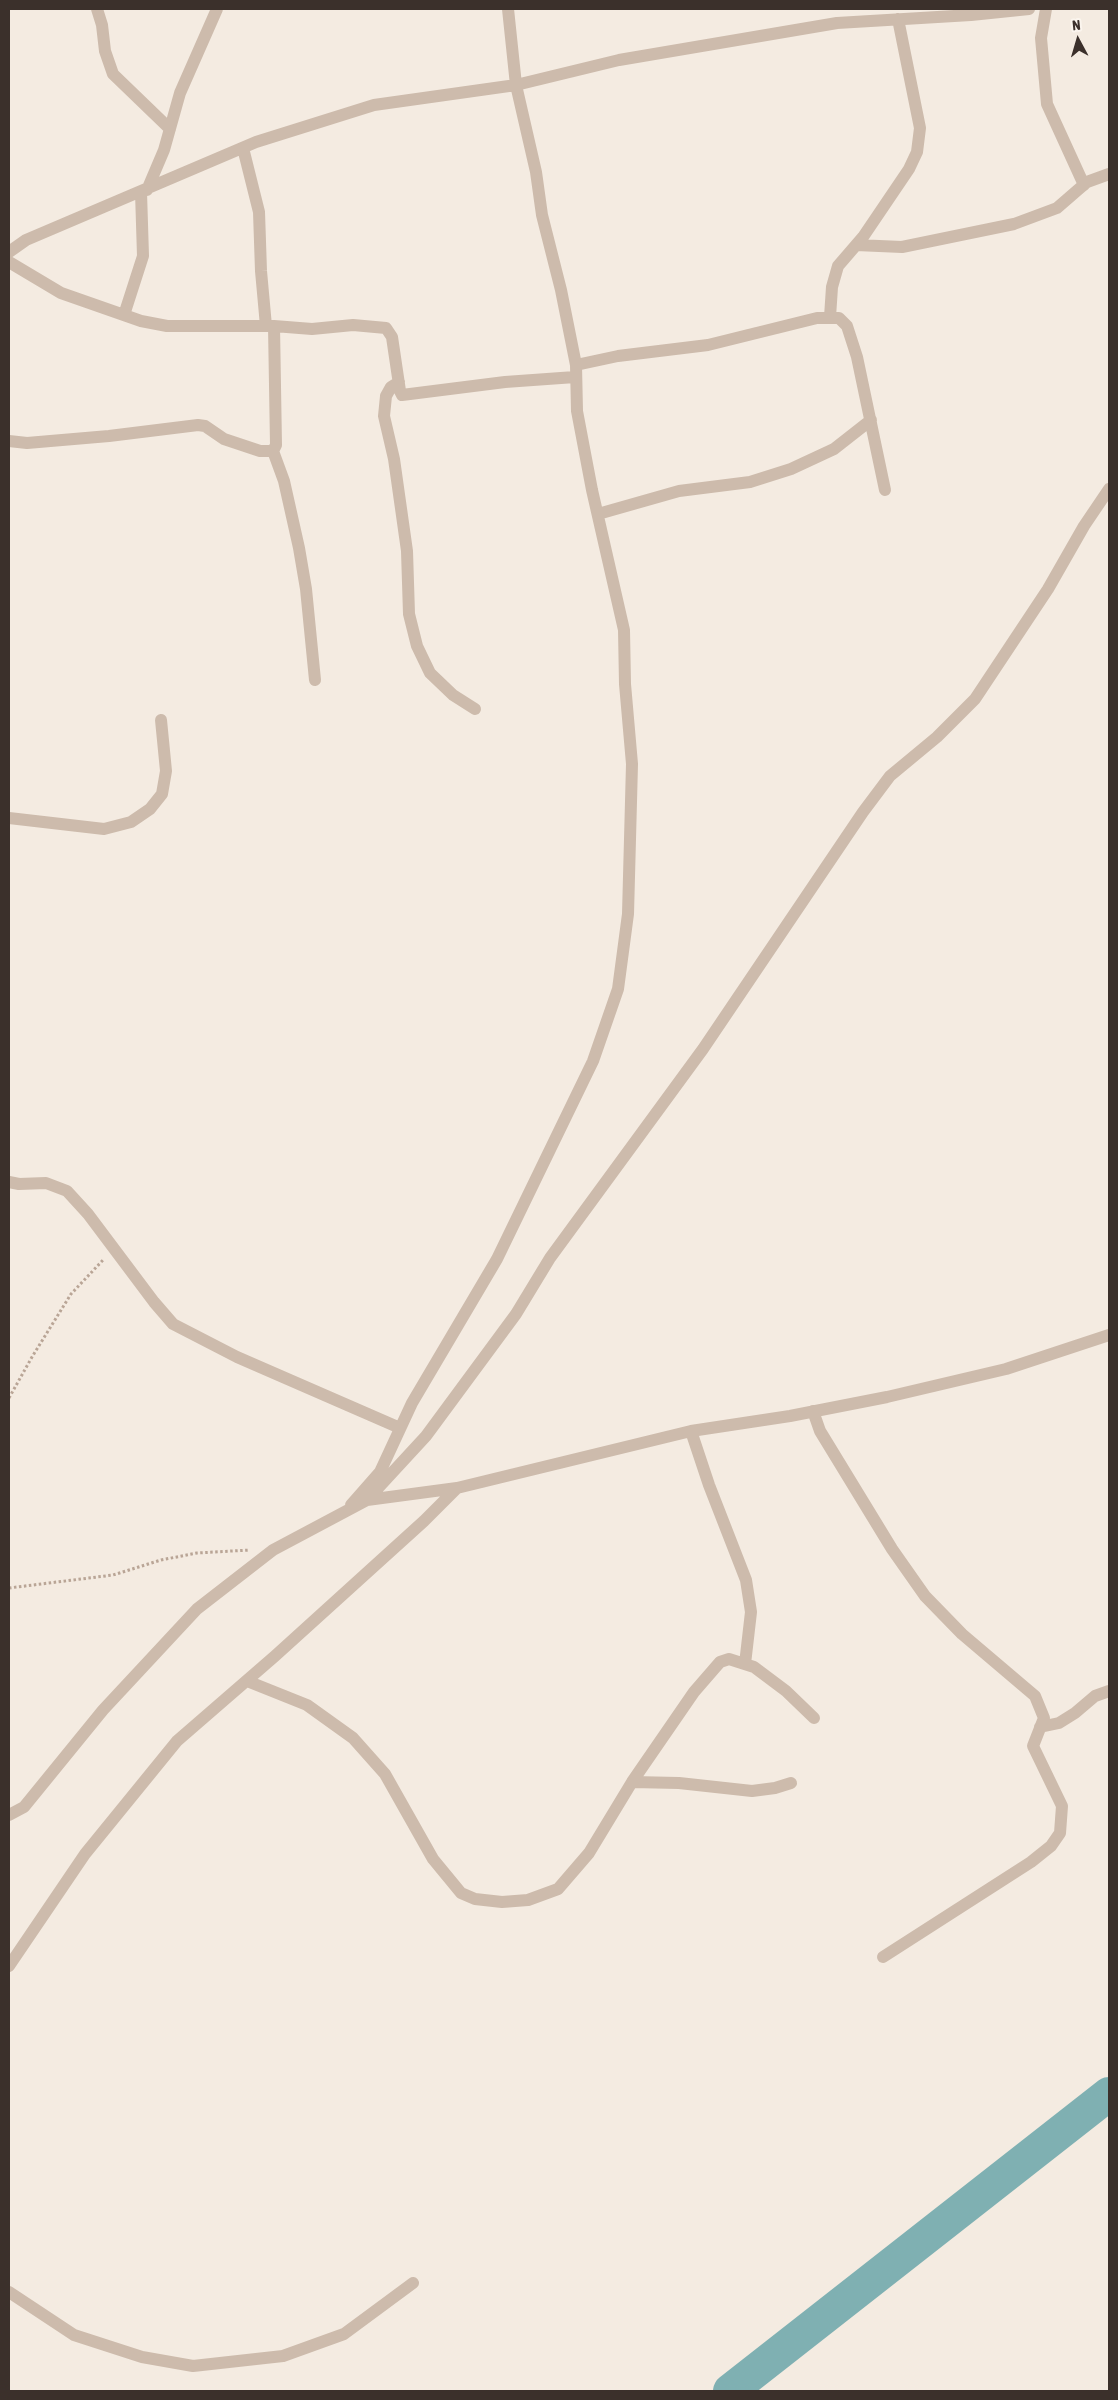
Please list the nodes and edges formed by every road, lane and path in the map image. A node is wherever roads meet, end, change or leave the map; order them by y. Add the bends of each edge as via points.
1 (97, 9) edge
2 (217, 9) edge
3 (508, 9) edge
4 (1028, 9) edge
5 (1046, 9) edge
6 (898, 19) junction
7 (516, 85) junction
8 (170, 129) junction
9 (243, 148) junction
10 (1109, 174) edge
11 (1084, 185) junction
12 (144, 191) junction
13 (856, 244) junction
14 (9, 252) edge
15 (9, 262) edge
16 (124, 315) junction
17 (830, 317) junction
18 (270, 326) junction
19 (575, 371) junction
20 (399, 382) junction
21 (871, 420) junction
22 (9, 441) edge
23 (273, 451) junction
24 (1109, 489) edge
25 (885, 490) dead end
26 (598, 514) junction
27 (316, 680) dead end
28 (475, 709) dead end
29 (161, 720) dead end
30 (9, 818) edge
31 (9, 1182) edge
32 (114, 1249) junction
33 (1109, 1334) edge
34 (9, 1398) edge
35 (813, 1411) junction
36 (400, 1428) junction
37 (691, 1431) junction
38 (457, 1488) junction
39 (367, 1500) junction
40 (345, 1512) junction
41 (273, 1550) junction
42 (9, 1588) edge
43 (745, 1664) junction
44 (247, 1681) junction
45 (1109, 1691) edge
46 (814, 1718) dead end
47 (1040, 1727) junction
48 (632, 1782) junction
49 (790, 1783) dead end
50 (9, 1815) edge
51 (883, 1958) dead end
52 (9, 1966) edge
53 (413, 2283) dead end
54 (9, 2292) edge

1 - 8 street via 113,74
2 - 8 street via 180,93
3 - 7 street
4 - 6 street
5 - 11 street via 1041,38 1047,104
6 - 7 street via 837,23 619,60
6 - 13 street via 920,128 917,152 864,237
7 - 9 street via 374,105
7 - 19 street via 536,172 542,215 562,290
8 - 12 street
9 - 12 street
9 - 18 street via 259,212 261,271
10 - 11 street
11 - 13 street via 1057,208 1014,224 902,247
12 - 14 street via 26,240
12 - 16 street via 143,256
13 - 17 street via 838,266 832,287
15 - 16 street via 61,292
16 - 18 street via 167,326
17 - 19 street via 708,345 618,356
17 - 21 street via 839,318 848,326
18 - 20 street via 386,328 392,337
18 - 23 street via 276,445
19 - 20 street via 408,395 402,395
19 - 26 street via 577,411
20 - 28 street via 386,396 384,416 394,459 407,550 409,614 417,646 430,673 453,695
21 - 25 street
21 - 26 street via 834,449 791,469 750,482 679,491
22 - 23 street via 27,443 198,425 233,442 260,451
23 - 27 street via 284,481 300,548
24 - 39 street via 975,700 890,776 703,1049 550,1258 516,1314 426,1436
26 - 36 street via 624,630 632,764 628,914 618,989 593,1061 497,1259 412,1402
29 - 30 street via 166,771 162,794 150,809 131,822 104,829
31 - 32 street via 46,1183 67,1191
32 - 34 path via 71,1294
32 - 36 street via 173,1324 236,1358
33 - 35 street via 1006,1369
35 - 37 street
35 - 47 street via 820,1430 925,1596 962,1634 1035,1696 1044,1718
36 - 40 street via 380,1472
37 - 38 street
37 - 43 street via 746,1580 752,1612
38 - 39 street
38 - 44 street via 424,1522
39 - 40 street
40 - 41 street
41 - 42 path via 197,1553 113,1575
41 - 50 street via 197,1609 102,1710 24,1807
43 - 46 street via 786,1691
43 - 48 street via 729,1659 720,1662 694,1692
44 - 48 street via 307,1705 353,1738 385,1774 448,1880 461,1893 475,1899 528,1900 558,1889 590,1853
44 - 52 street via 177,1741 85,1854
45 - 47 street via 1095,1696 1059,1723
47 - 51 street via 1033,1746 1062,1806 1060,1833 1051,1846 1031,1862
48 - 49 street via 752,1790
53 - 54 street via 344,2334 282,2356 193,2366 142,2357 74,2335

